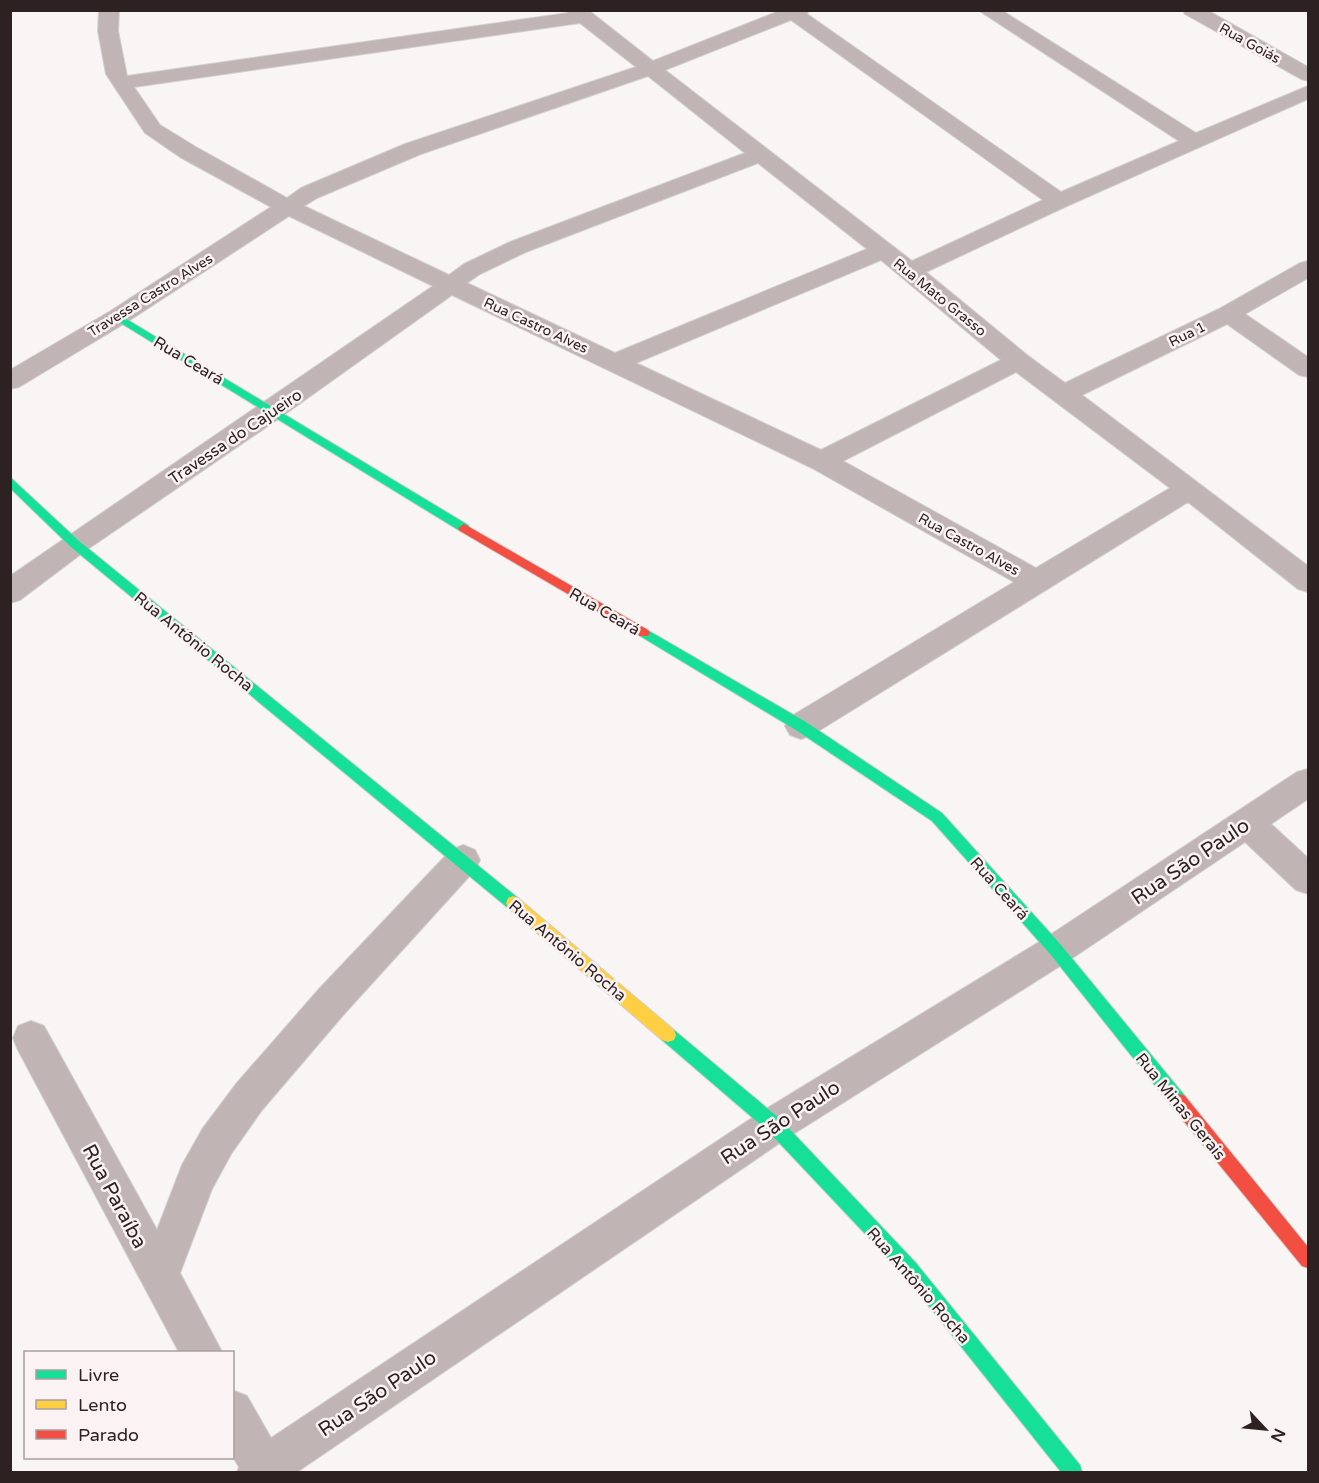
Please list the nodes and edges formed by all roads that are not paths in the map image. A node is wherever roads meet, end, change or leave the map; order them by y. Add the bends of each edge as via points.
1 (109, 10) edge
2 (987, 10) edge
3 (1192, 10) edge
4 (796, 12) edge
5 (578, 14) edge
6 (650, 69) junction
7 (1308, 75) edge
8 (121, 83) junction
9 (1308, 92) edge
10 (1194, 141) junction
11 (759, 155) junction
12 (1059, 201) junction
13 (287, 207) junction
14 (883, 251) junction
15 (1308, 268) edge
16 (909, 271) junction
17 (455, 283) junction
18 (1228, 314) junction
19 (118, 317) junction
20 (1018, 361) junction
21 (616, 362) junction
22 (1308, 369) edge
23 (10, 381) edge
24 (1063, 394) junction
25 (272, 411) junction
26 (821, 461) junction
27 (10, 482) edge
28 (1189, 489) junction
29 (75, 544) junction
30 (1035, 581) junction
31 (1308, 581) edge
32 (10, 592) edge
33 (801, 726) junction
34 (1308, 782) edge
35 (1247, 823) junction
36 (463, 860) junction
37 (1308, 879) edge
38 (1056, 950) junction
39 (31, 1038) dead end
40 (774, 1125) junction
41 (1308, 1260) edge
42 (159, 1276) junction
43 (200, 1351) edge
44 (234, 1415) edge
45 (263, 1471) edge
46 (1073, 1473) edge

1 - 8 street, Rua Castro Alves via 108,31
2 - 10 street
3 - 7 street, Rua Goiás
4 - 6 street, Travessa Castro Alves
4 - 12 street
5 - 6 street, Rua Mato Grasso
5 - 8 street
6 - 11 street, Rua Mato Grasso
6 - 13 street, Travessa Castro Alves via 413,149 309,193
8 - 13 street, Rua Castro Alves via 152,129
9 - 10 street
10 - 12 street
11 - 14 street, Rua Mato Grasso
11 - 17 street, Travessa do Cajueiro via 496,256
12 - 16 street
13 - 17 street, Rua Castro Alves
13 - 19 street, Travessa Castro Alves
14 - 16 street, Rua Mato Grasso
14 - 21 street
15 - 18 street, Rua 1
16 - 20 street, Rua Mato Grasso
17 - 21 street, Rua Castro Alves
17 - 25 street, Travessa do Cajueiro
18 - 22 street
18 - 24 street, Rua 1
19 - 23 street, Travessa Castro Alves
19 - 25 street, Rua Ceará
20 - 24 street, Rua Mato Grasso
20 - 26 street
21 - 26 street, Rua Castro Alves
24 - 28 street, Rua Mato Grasso
25 - 29 street, Travessa do Cajueiro
25 - 33 street, Rua Ceará
26 - 30 street, Rua Castro Alves
27 - 29 street, Rua Antônio Rocha
28 - 30 street
28 - 31 street, Rua Mato Grasso
29 - 32 street, Travessa do Cajueiro
29 - 36 street, Rua Antônio Rocha
30 - 33 street
33 - 38 street, Rua Ceará via 936,817
34 - 35 street, Rua São Paulo
35 - 37 street
35 - 38 street, Rua São Paulo
36 - 40 street, Rua Antônio Rocha
36 - 42 street via 249,1097 196,1179
38 - 40 street, Rua São Paulo
38 - 41 street, Rua Minas Gerais
39 - 42 street, Rua Paraíba
40 - 45 street, Rua São Paulo
40 - 46 street, Rua Antônio Rocha via 910,1269
42 - 43 street, Rua Paraíba
44 - 45 street

